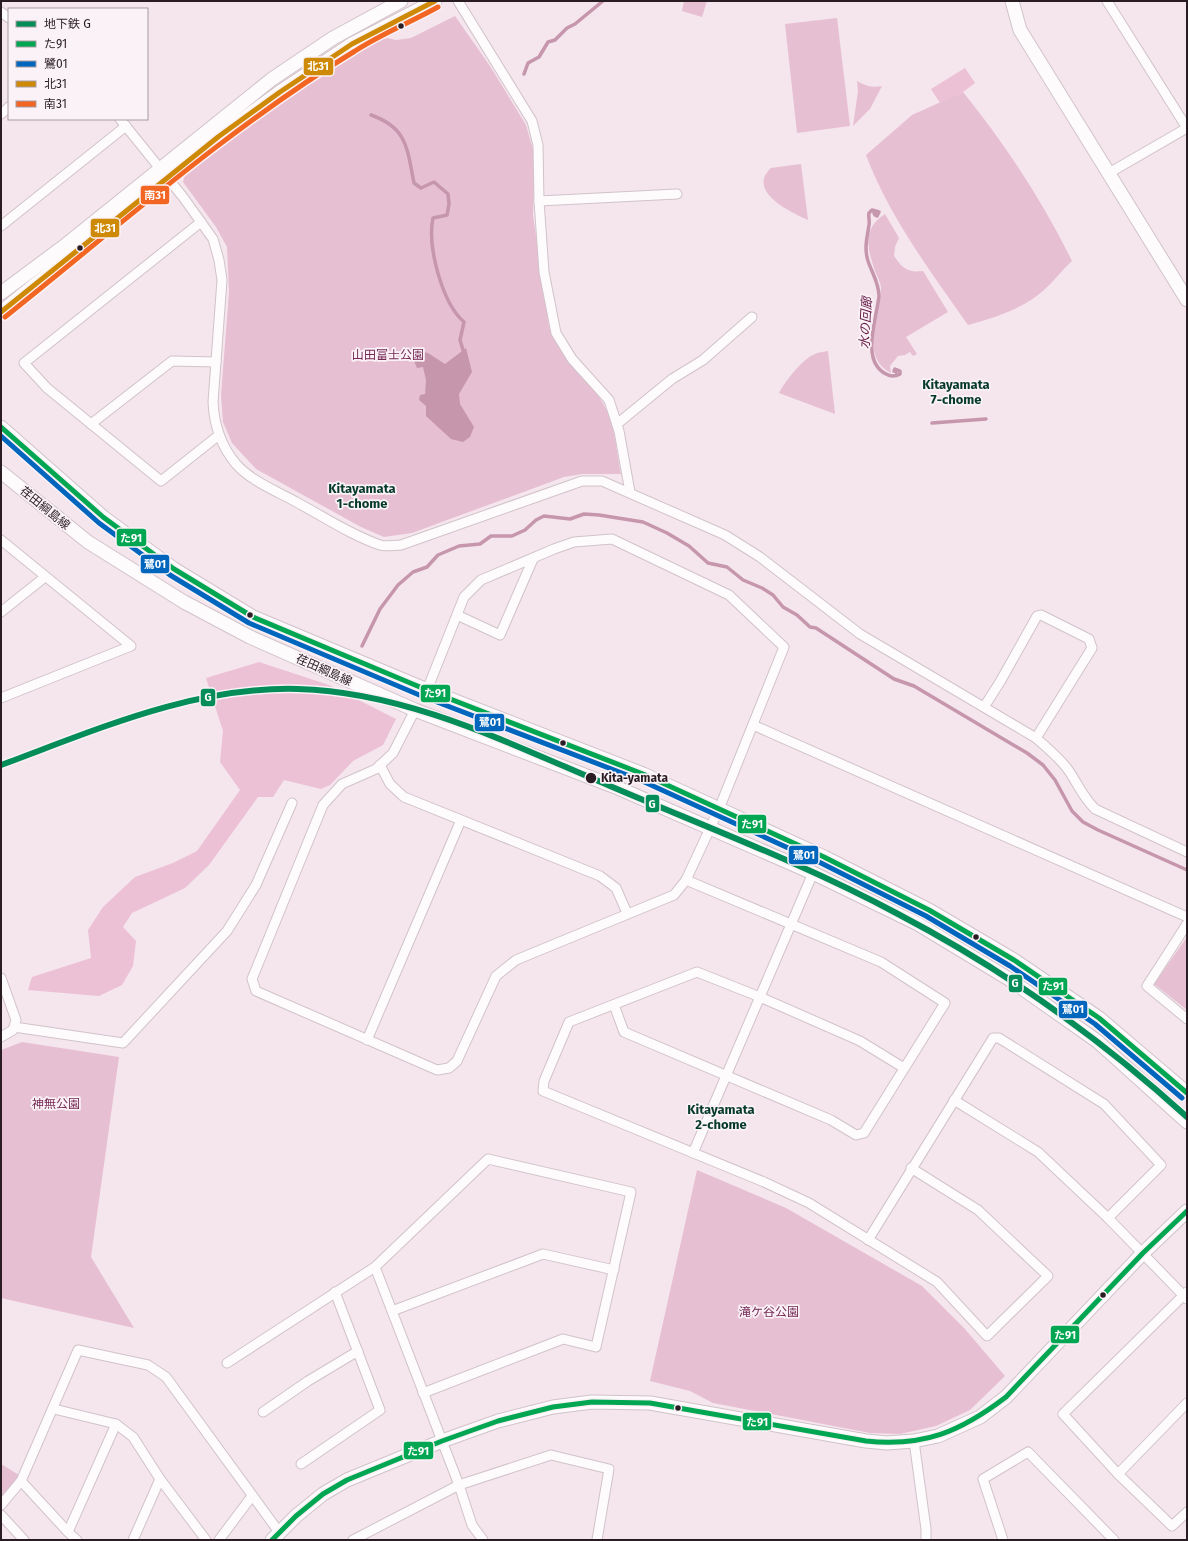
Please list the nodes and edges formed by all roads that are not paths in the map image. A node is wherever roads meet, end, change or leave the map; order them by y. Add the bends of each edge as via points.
1 (401, 1) edge
2 (435, 1) edge
3 (458, 1) edge
4 (1012, 1) edge
5 (1107, 1) edge
6 (121, 120) edge
7 (126, 126) junction
8 (1109, 173) junction
9 (164, 174) junction
10 (677, 194) dead end
11 (539, 201) junction
12 (201, 222) junction
13 (1, 226) edge
14 (1, 293) edge
15 (1187, 300) edge
16 (1, 312) edge
17 (752, 317) dead end
18 (216, 362) junction
19 (91, 424) junction
20 (617, 424) junction
21 (1, 427) edge
22 (219, 435) junction
23 (1, 472) edge
24 (630, 492) junction
25 (1, 540) edge
26 (533, 559) junction
27 (45, 576) junction
28 (1, 612) edge
29 (457, 615) junction
30 (427, 690) junction
31 (1, 698) edge
32 (984, 707) junction
33 (415, 710) junction
34 (753, 724) junction
35 (1036, 738) junction
36 (380, 765) junction
37 (292, 803) dead end
38 (719, 809) junction
39 (461, 820) junction
40 (710, 828) junction
41 (1187, 852) edge
42 (813, 873) junction
43 (686, 880) junction
44 (627, 913) junction
45 (1187, 917) edge
46 (791, 923) junction
47 (1187, 924) edge
48 (1, 978) edge
49 (760, 997) junction
50 (614, 1005) junction
51 (1187, 1019) edge
52 (14, 1027) junction
53 (1, 1037) edge
54 (367, 1040) junction
55 (904, 1068) junction
56 (727, 1075) junction
57 (1187, 1093) edge
58 (954, 1100) junction
59 (1187, 1122) edge
60 (694, 1153) junction
61 (911, 1168) junction
62 (1187, 1211) edge
63 (1108, 1218) junction
64 (868, 1240) junction
65 (1143, 1253) junction
66 (375, 1267) junction
67 (614, 1270) junction
68 (335, 1292) junction
69 (1186, 1295) edge
70 (392, 1311) junction
71 (358, 1351) junction
72 (227, 1363) dead end
73 (423, 1393) junction
74 (1187, 1404) edge
75 (54, 1409) junction
76 (263, 1412) dead end
77 (116, 1424) junction
78 (442, 1441) junction
79 (914, 1441) junction
80 (301, 1464) dead end
81 (1118, 1474) junction
82 (160, 1479) junction
83 (22, 1481) junction
84 (459, 1485) junction
85 (252, 1496) junction
86 (1, 1505) edge
87 (1187, 1512) edge
88 (1, 1516) edge
89 (68, 1532) junction
90 (275, 1536) edge
91 (1111, 1539) edge
92 (24, 1540) edge
93 (77, 1540) edge
94 (133, 1540) edge
95 (206, 1540) edge
96 (220, 1540) edge
97 (353, 1540) edge
98 (483, 1540) edge
99 (596, 1540) edge
100 (926, 1540) edge
101 (1003, 1540) edge

1 - 9 main road via 333,38 272,79
2 - 9 main road via 352,44 320,64
3 - 11 street via 532,121 538,145
4 - 8 main road via 1020,30
5 - 8 street via 1187,128
6 - 7 street
7 - 9 street
7 - 13 street
8 - 15 main road
9 - 12 street
9 - 14 main road
9 - 16 main road
10 - 11 street
11 - 20 street via 544,272 556,333 572,359 609,400
12 - 18 street via 213,239 222,280
12 - 19 street via 24,363 47,388
17 - 20 street via 703,360 672,379
18 - 19 street via 172,361
18 - 22 street via 213,402
19 - 22 street via 162,481
20 - 24 street
21 - 30 main road, 荏田綱島線 via 103,517 174,569 253,617
22 - 24 street via 236,464 249,475 337,525 381,545 401,545 582,481 602,481
23 - 33 main road, 荏田綱島線 via 88,542 184,602 250,637
24 - 32 street via 725,535 764,560 860,634
25 - 27 street
26 - 29 street via 481,580 464,597
26 - 29 street via 500,635
26 - 34 street via 574,542 612,539 729,595 784,647
27 - 28 street
27 - 31 street via 130,646
29 - 30 street
30 - 38 main road, 荏田綱島線 via 643,774
32 - 35 street
32 - 35 street via 1037,616 1041,615 1089,639 1092,648
33 - 36 street via 393,753
33 - 40 main road, 荏田綱島線 via 618,788
34 - 38 street
34 - 45 street
35 - 41 street via 1054,753 1068,770 1084,798 1096,809
36 - 39 street via 390,784 404,797
36 - 54 street via 342,784 323,805 252,979 256,991
37 - 52 street via 256,885 227,931 124,1042
38 - 40 street
38 - 57 main road, 荏田綱島線 via 824,857 929,910 1014,960 1099,1018
39 - 44 street via 600,876 616,888
39 - 54 street
40 - 42 main road, 荏田綱島線
40 - 43 street
42 - 46 street
42 - 59 main road, 荏田綱島線 via 918,924 1009,979 1097,1040
43 - 44 street via 674,895
43 - 46 street
44 - 54 street via 516,960 496,976 462,1052 450,1068 437,1070
46 - 49 street
46 - 55 street via 881,962 945,1003
47 - 51 street via 1147,986
48 - 52 street via 16,1020
49 - 50 street via 697,972
49 - 55 street via 860,1041
49 - 56 street
50 - 56 street via 624,1032
50 - 60 street via 569,1022 544,1081 543,1090
52 - 53 street via 14,1030
55 - 56 street via 864,1133 856,1136 831,1120
56 - 60 street
58 - 61 street
58 - 63 street via 1038,1152
58 - 63 street via 992,1038 999,1038 1104,1104 1161,1165
60 - 64 street via 809,1203
61 - 64 street
61 - 64 street via 978,1210 1048,1276 987,1336 937,1282
62 - 65 main road
63 - 65 street
65 - 69 street
65 - 79 main road via 1006,1396 980,1417 938,1436
66 - 67 street via 488,1159 631,1192
66 - 68 street
66 - 70 street
67 - 70 street via 543,1254
67 - 73 street via 596,1347 563,1338
68 - 71 street
68 - 72 street
69 - 81 street via 1063,1414
70 - 73 street
71 - 76 street
71 - 80 street via 380,1410
73 - 78 street
74 - 81 street
75 - 77 street
75 - 83 street
75 - 85 street via 78,1350 148,1365 166,1377
77 - 82 street via 133,1437
77 - 89 street
78 - 79 main road via 498,1420 553,1407 592,1402 624,1402 679,1408 866,1441
78 - 84 street
78 - 90 main road via 346,1480 323,1494
79 - 100 street
81 - 87 street via 1172,1526
82 - 94 street
82 - 95 street
83 - 86 street
83 - 89 street
84 - 97 street
84 - 98 street via 472,1525
84 - 99 street via 551,1455 610,1469
85 - 90 street
85 - 96 street
88 - 92 street
89 - 93 street
91 - 101 street via 1028,1452 983,1480

